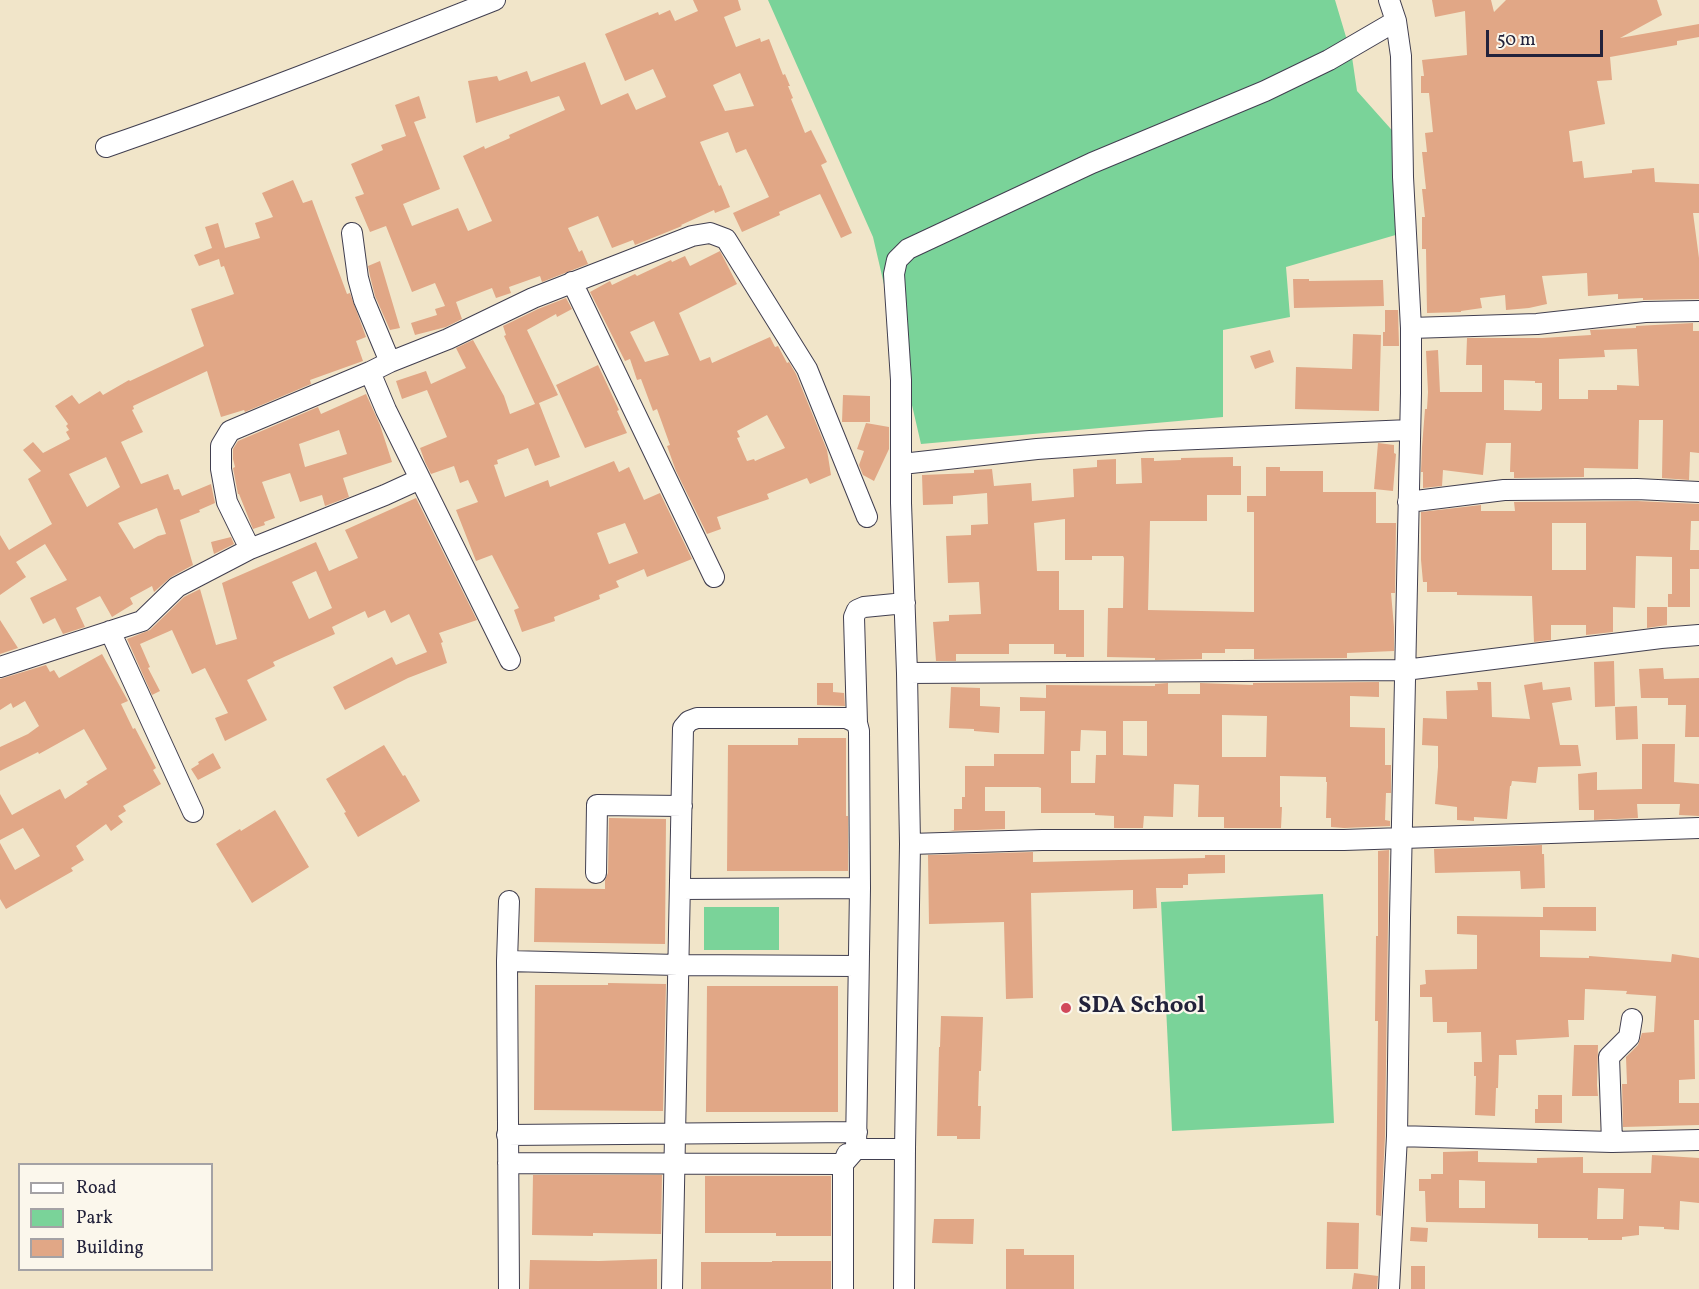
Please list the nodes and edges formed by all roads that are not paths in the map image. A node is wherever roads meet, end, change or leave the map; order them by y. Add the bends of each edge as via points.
1 (495, 0) edge
2 (1389, 0) edge
3 (1396, 21) junction
4 (106, 147) dead end
5 (352, 233) dead end
6 (572, 282) junction
7 (1699, 311) edge
8 (1411, 328) junction
9 (390, 362) junction
10 (369, 372) junction
11 (1410, 430) junction
12 (902, 464) junction
13 (420, 480) junction
14 (1699, 492) edge
15 (1408, 502) junction
16 (867, 517) dead end
17 (250, 549) junction
18 (714, 577) dead end
19 (905, 603) junction
20 (110, 631) junction
21 (1699, 635) edge
22 (510, 660) dead end
23 (0, 667) edge
24 (1405, 670) junction
25 (907, 673) junction
26 (857, 723) junction
27 (682, 806) junction
28 (193, 812) dead end
29 (1699, 828) edge
30 (1402, 837) junction
31 (909, 844) junction
32 (596, 873) dead end
33 (860, 888) junction
34 (680, 889) junction
35 (509, 901) dead end
36 (507, 961) junction
37 (678, 965) junction
38 (857, 966) junction
39 (1632, 1018) dead end
40 (507, 1135) junction
41 (674, 1135) junction
42 (1397, 1136) junction
43 (1699, 1140) edge
44 (857, 1141) junction
45 (1612, 1142) junction
46 (904, 1149) junction
47 (508, 1163) junction
48 (674, 1163) junction
49 (843, 1164) junction
50 (509, 1289) edge
51 (672, 1289) edge
52 (843, 1289) edge
53 (904, 1289) edge
54 (1389, 1289) edge

1 - 4 street
2 - 3 street
3 - 8 street via 1401,56
3 - 12 street via 1265,91 1092,163 908,249 897,260 894,274
5 - 9 street via 364,300
6 - 9 street
6 - 16 street via 692,236 710,234 726,239 807,369
6 - 18 street
7 - 8 street via 1645,312 1537,324
8 - 11 street
9 - 10 street
10 - 13 street
10 - 17 street via 230,431 221,446 221,469 227,502
11 - 12 street via 1150,441
11 - 15 street
12 - 19 street
13 - 17 street
13 - 22 street
14 - 15 street via 1504,490
15 - 24 street
17 - 20 street via 177,587 142,621
19 - 25 street
19 - 26 street via 864,607 854,617
20 - 23 street
20 - 28 street
21 - 24 street
24 - 25 street
24 - 30 street
25 - 31 street
26 - 27 street via 846,718 689,721 683,728
26 - 33 street
27 - 32 street via 597,805
27 - 34 street
29 - 30 street
30 - 31 street
30 - 42 street
31 - 46 street
33 - 34 street
33 - 38 street
34 - 37 street
35 - 36 street
36 - 37 street
36 - 40 street
37 - 38 street
37 - 41 street
38 - 44 street
39 - 45 street via 1629,1037 1609,1057
40 - 41 street
40 - 47 street
41 - 44 street
41 - 48 street
42 - 45 street
42 - 54 street
43 - 45 street
44 - 46 street
44 - 49 street
46 - 53 street
47 - 48 street
47 - 50 street
48 - 49 street
48 - 51 street
49 - 52 street

